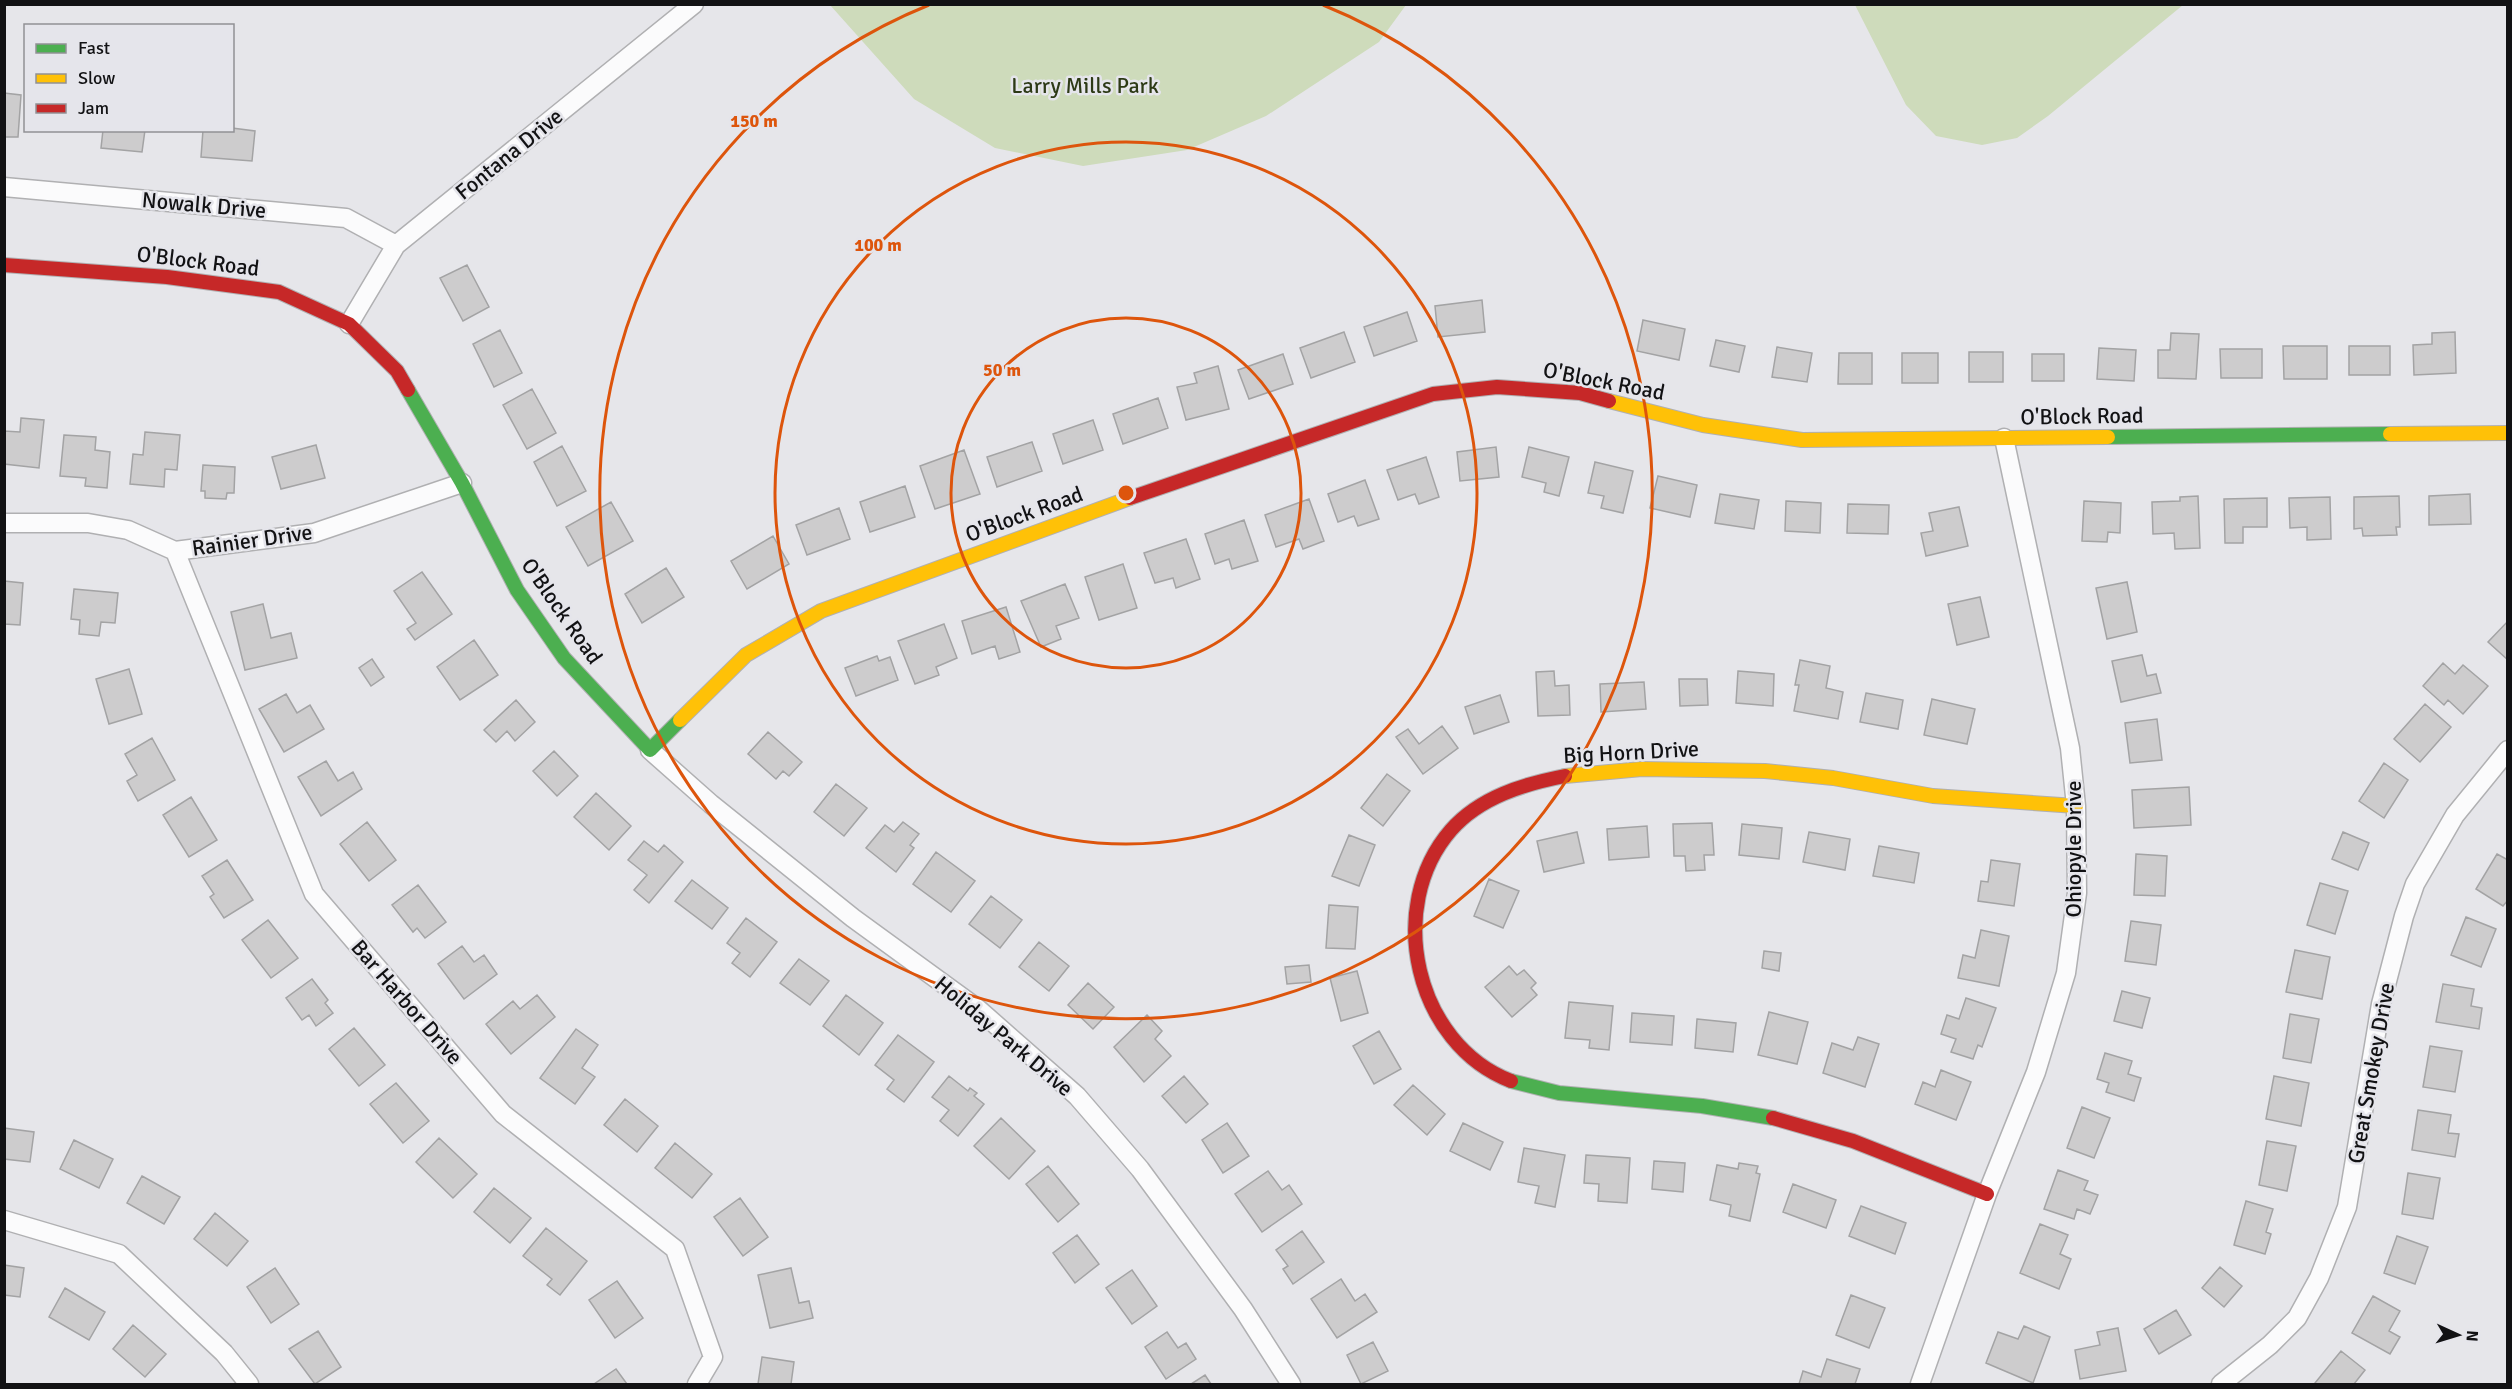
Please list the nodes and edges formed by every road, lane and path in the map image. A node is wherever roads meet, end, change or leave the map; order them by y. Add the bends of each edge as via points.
1 (694, 4) edge
2 (4, 187) edge
3 (396, 245) junction
4 (4, 265) edge
5 (349, 324) junction
6 (2508, 433) edge
7 (2004, 438) junction
8 (462, 483) junction
9 (4, 523) edge
10 (175, 551) junction
11 (650, 750) junction
12 (2508, 750) edge
13 (2076, 806) junction
14 (1987, 1194) junction
15 (4, 1220) edge
16 (249, 1384) edge
17 (697, 1384) edge
18 (1291, 1384) edge
19 (1920, 1384) edge
20 (2221, 1384) edge

1 - 3 street, Fontana Drive
2 - 3 street, Nowalk Drive via 346,218
3 - 5 street, Fontana Drive
4 - 5 street, O'Block Road via 166,277 279,292
5 - 8 street, O'Block Road via 397,371
6 - 7 street, O'Block Road
7 - 11 street, O'Block Road via 1802,440 1704,425 1546,388 1497,387 1433,394 1168,484 820,611 746,655
7 - 13 street, Ohiopyle Drive via 2070,748
8 - 10 street, Rainier Drive via 314,533
8 - 11 street, O'Block Road via 516,590 564,658
9 - 10 street, Rainier Drive via 88,523 128,530
10 - 17 street, Bar Harbor Drive via 314,894 503,1114 675,1249 713,1357
11 - 18 street, Holiday Park Drive via 853,918 978,1009 1077,1096 1140,1169 1243,1309
12 - 20 street, Great Smokey Drive via 2455,814 2415,884 2381,1004 2347,1207 2319,1278 2296,1318 2270,1345
13 - 14 street, Ohiopyle Drive via 2077,893 2066,973 2036,1072
13 - 14 street, Big Horn Drive via 1930,795 1776,771 1592,771 1521,786 1489,800 1462,820 1438,846 1424,876 1416,909 1415,941 1431,1005 1447,1032 1466,1052 1512,1082 1579,1096 1717,1107 1771,1117 1872,1147
14 - 19 street, Ohiopyle Drive
15 - 16 street via 118,1254 224,1353

